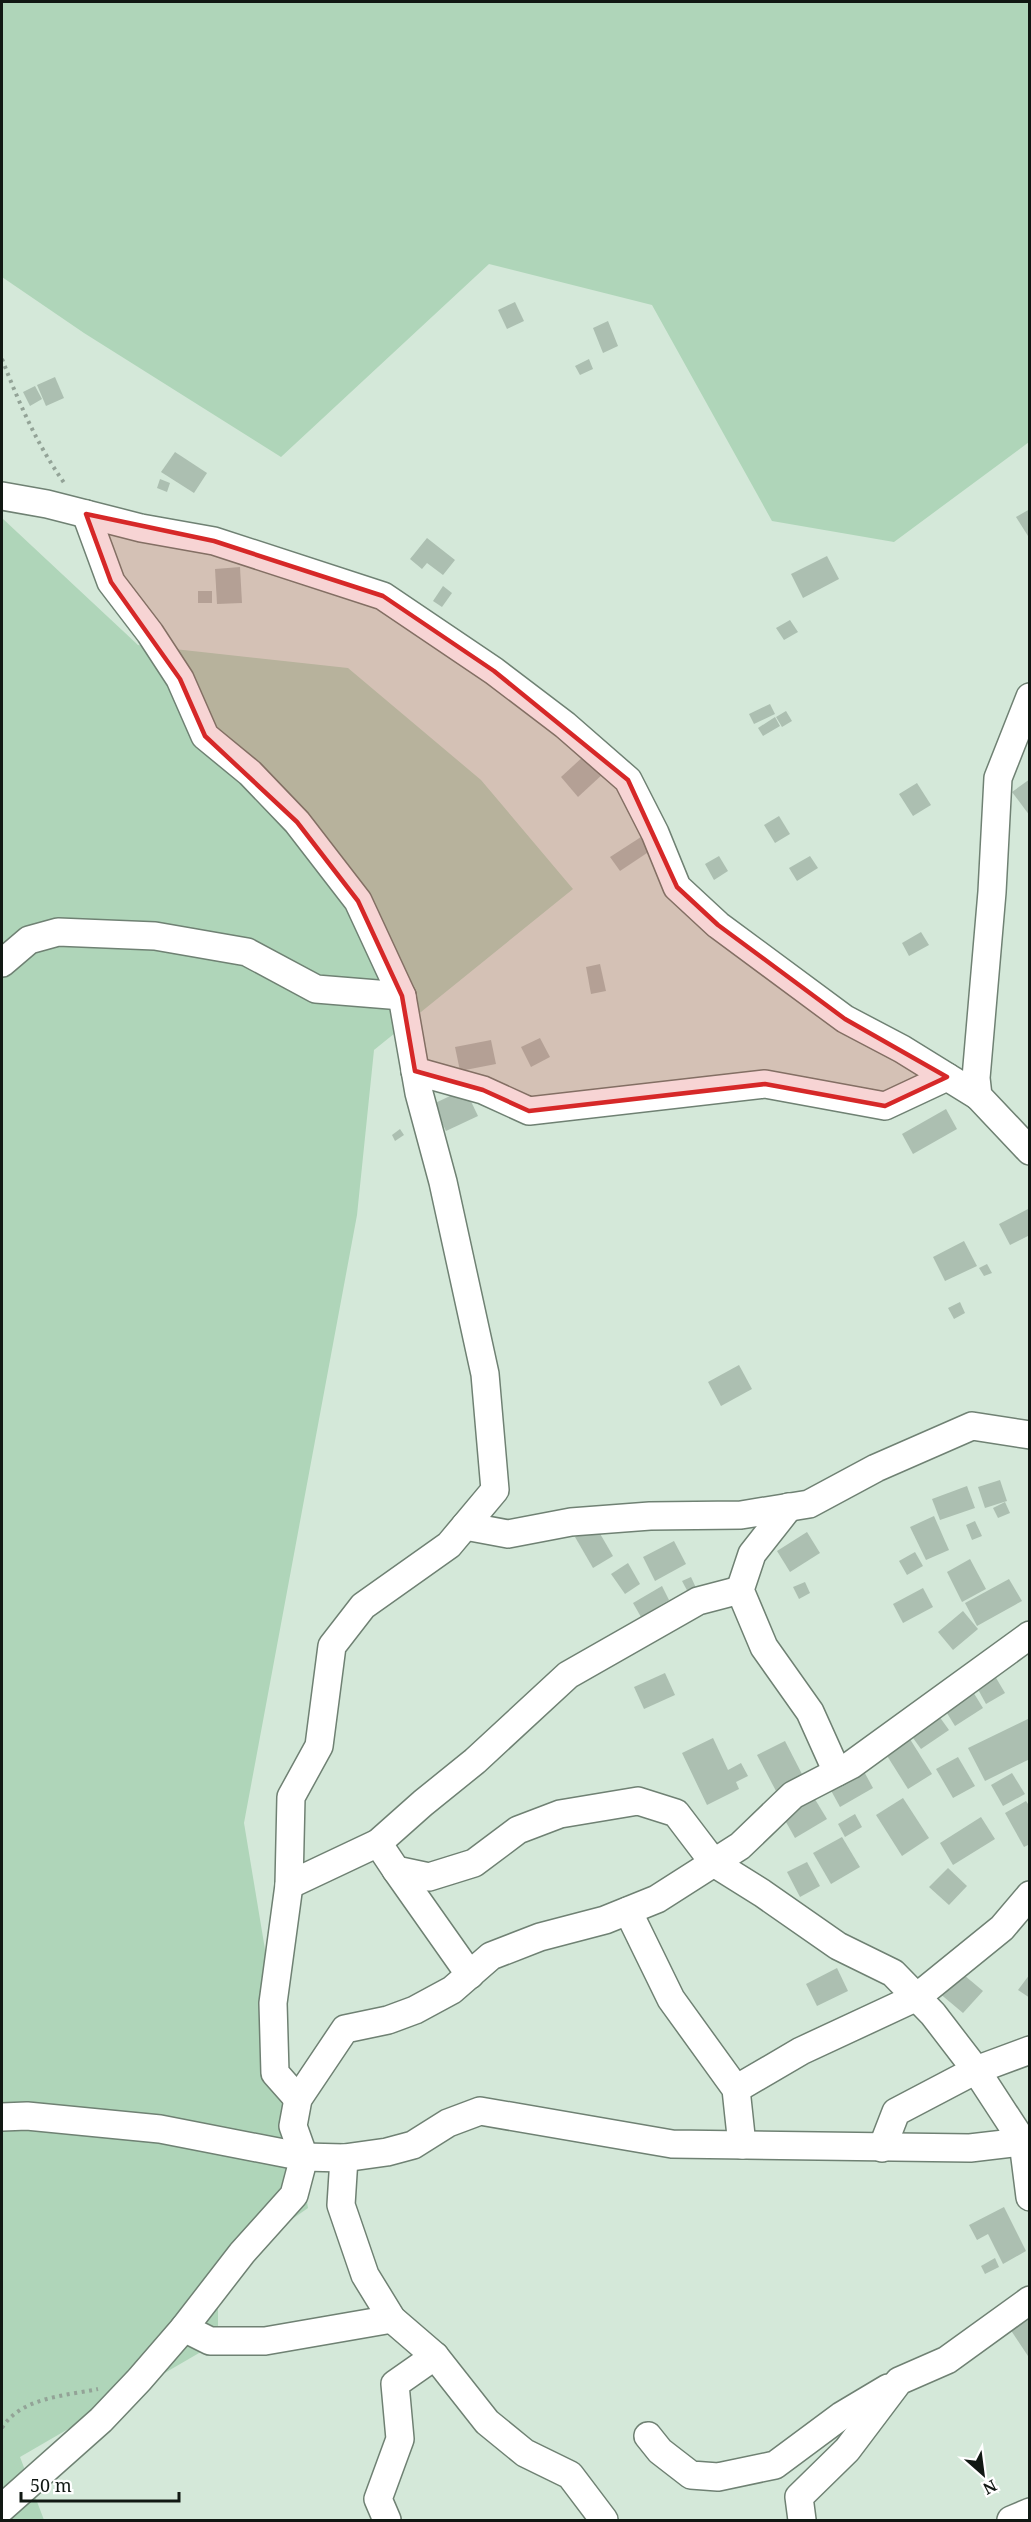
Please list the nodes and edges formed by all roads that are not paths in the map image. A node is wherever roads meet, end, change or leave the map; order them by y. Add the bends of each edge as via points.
1 (2, 496) edge
2 (86, 514) junction
3 (1029, 697) edge
4 (2, 963) edge
5 (402, 996) junction
6 (415, 1071) junction
7 (947, 1077) junction
8 (978, 1096) junction
9 (1029, 1151) edge
10 (1029, 1435) edge
11 (789, 1507) junction
12 (465, 1526) junction
13 (740, 1590) junction
14 (1029, 1635) edge
15 (837, 1772) junction
16 (378, 1844) junction
17 (714, 1863) junction
18 (396, 1870) junction
19 (290, 1885) junction
20 (1029, 1895) edge
21 (628, 1911) junction
22 (470, 1975) junction
23 (917, 1997) junction
24 (1029, 2050) edge
25 (976, 2070) junction
26 (736, 2089) junction
27 (298, 2099) junction
28 (2, 2117) edge
29 (1026, 2142) edge
30 (742, 2145) junction
31 (882, 2148) junction
32 (304, 2157) junction
33 (344, 2158) junction
34 (1029, 2197) edge
35 (1029, 2300) edge
36 (392, 2319) junction
37 (184, 2328) junction
38 (435, 2356) junction
39 (899, 2381) junction
40 (648, 2436) dead end
41 (2, 2508) edge
42 (1029, 2512) edge
43 (387, 2520) edge
44 (604, 2520) edge
45 (802, 2520) edge
46 (1011, 2520) edge

1 - 2 street
2 - 5 street via 111,582 180,679 205,736 250,773 297,822 358,901
2 - 7 street via 214,541 383,596 494,671 628,780 656,833 677,887 718,925 845,1019
3 - 8 street via 998,778 976,1078
4 - 5 street via 29,940 58,932 155,936 247,952 316,989
5 - 6 street
6 - 7 street via 483,1090 530,1111 765,1084 885,1106
6 - 12 street via 486,1384 495,1490
7 - 8 street
8 - 9 street
10 - 11 street via 972,1426 876,1468 809,1504
11 - 12 street via 741,1515 571,1522 508,1534
11 - 13 street via 752,1554
12 - 19 street via 449,1545 363,1606 332,1646 319,1746 291,1797
13 - 15 street via 764,1647 810,1712
13 - 16 street via 698,1601 568,1675
14 - 15 street
15 - 17 street via 793,1795 740,1846
16 - 18 street
16 - 19 street
17 - 18 street via 676,1813 638,1801 560,1814 518,1830 474,1863 429,1877
17 - 21 street via 657,1899
17 - 23 street via 838,1946 893,1973
18 - 22 street
19 - 27 street via 273,2003 275,2073
20 - 23 street via 1002,1928
21 - 22 street via 491,1956
21 - 26 street via 671,1999
22 - 27 street via 415,2010 345,2029
23 - 25 street
23 - 26 street via 801,2051
24 - 25 street
25 - 29 street
25 - 31 street via 896,2112
26 - 30 street
27 - 32 street via 292,2126
28 - 32 street via 160,2129
29 - 31 street via 970,2148
29 - 34 street
30 - 31 street
30 - 33 street via 672,2144 480,2111 448,2123 413,2145
32 - 33 street
32 - 37 street via 294,2195
33 - 36 street via 342,2205 365,2275
35 - 39 street via 947,2360
36 - 37 street via 265,2341 210,2341
36 - 38 street
37 - 41 street via 101,2420
38 - 43 street via 395,2384 400,2439 378,2499
38 - 44 street via 487,2422 525,2453 570,2475
39 - 40 street via 840,2416 775,2465 718,2477 691,2475 660,2451
39 - 45 street via 847,2450 799,2497
42 - 46 street

